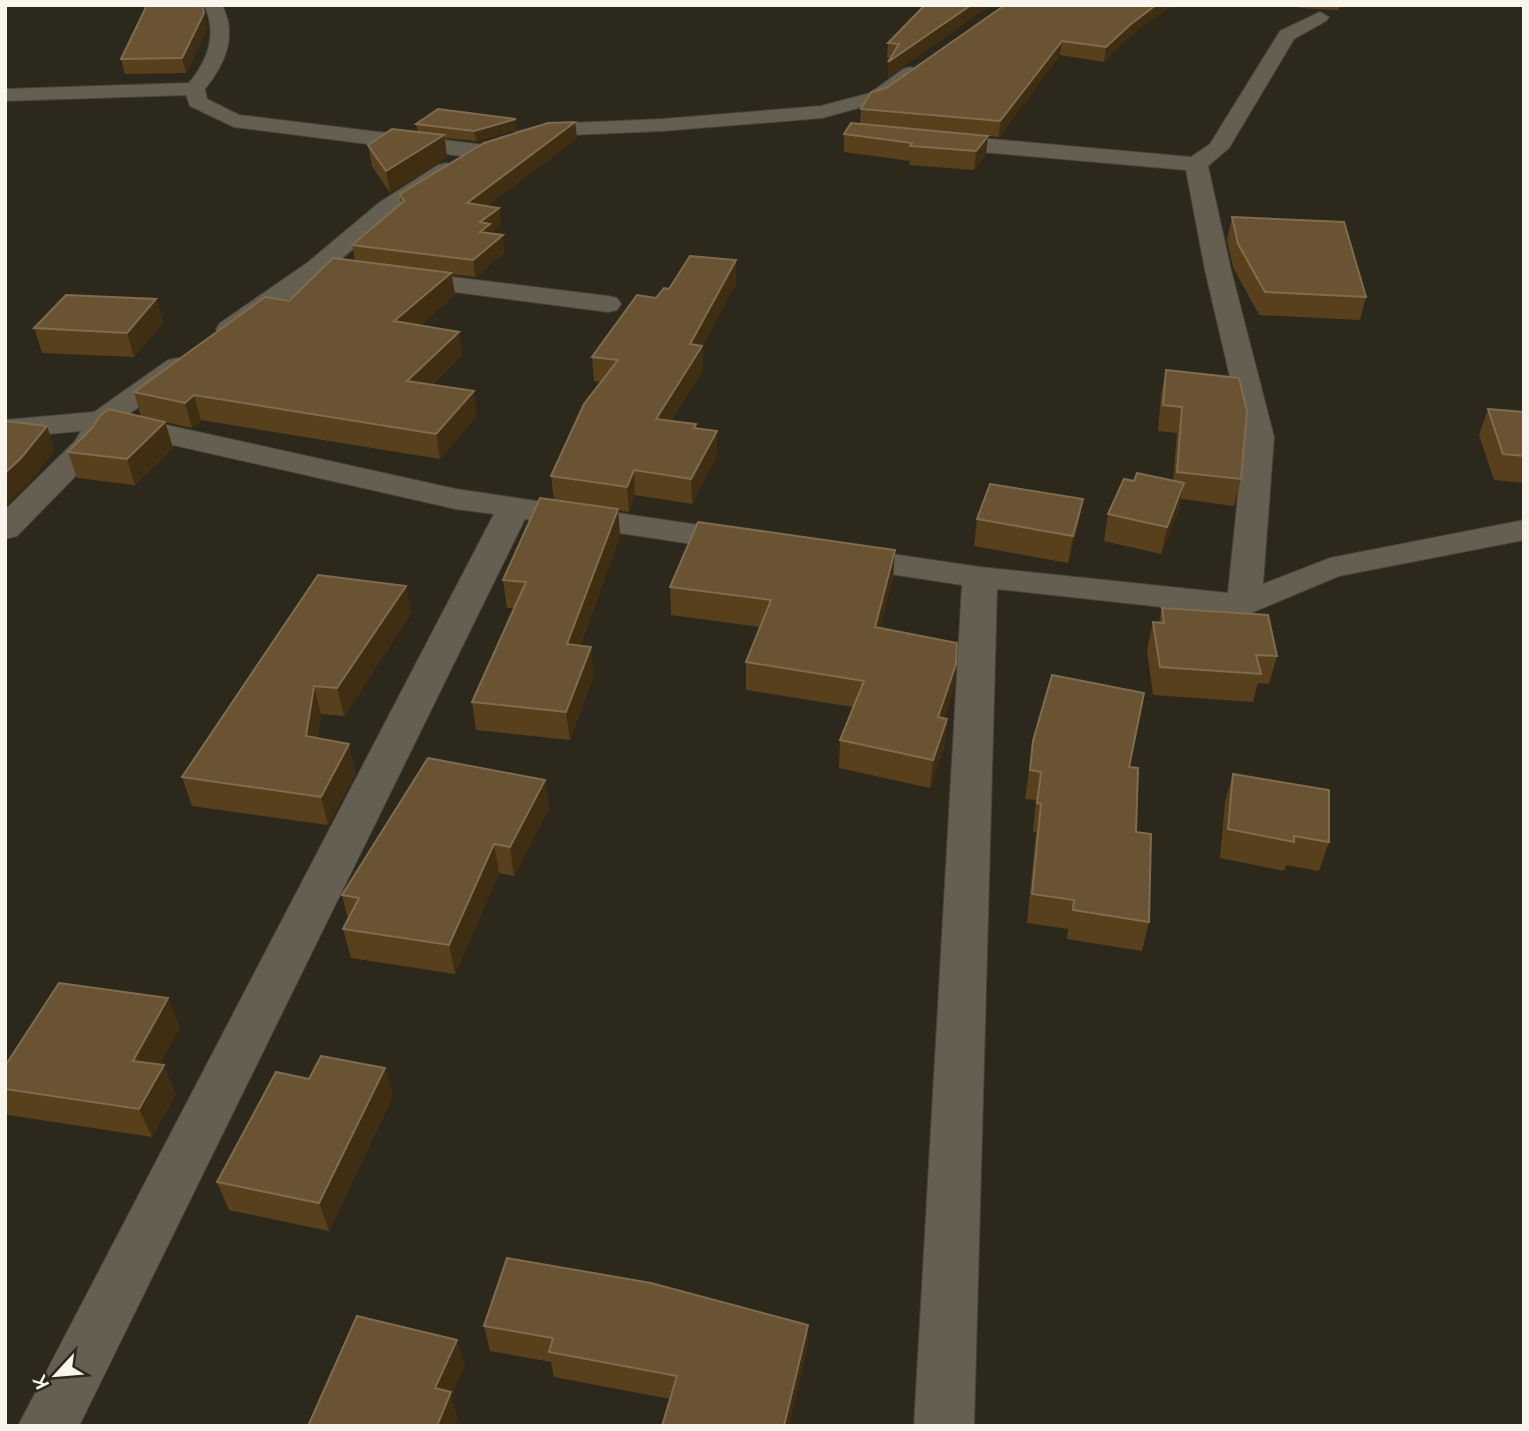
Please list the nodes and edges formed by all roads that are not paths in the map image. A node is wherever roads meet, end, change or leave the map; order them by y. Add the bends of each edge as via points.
1 (213, 5) edge
2 (1320, 17) dead end
3 (933, 57) edge
4 (195, 89) junction
5 (5, 94) edge
6 (822, 112) junction
7 (853, 133) edge
8 (908, 138) edge
9 (477, 151) junction
10 (1196, 164) junction
11 (316, 268) junction
12 (343, 271) edge
13 (383, 276) edge
14 (608, 304) dead end
15 (215, 340) edge
16 (192, 356) edge
17 (102, 420) junction
18 (5, 429) edge
19 (514, 508) junction
20 (5, 529) edge
21 (1524, 530) edge
22 (771, 546) edge
23 (811, 552) edge
24 (980, 577) junction
25 (1244, 605) junction
26 (48, 1426) edge
27 (944, 1426) edge

1 - 4 street via 220,16 220,49
2 - 10 street via 1287,35 1218,148
3 - 6 street via 877,97
4 - 5 street
4 - 9 street via 197,102 234,121
6 - 7 street
6 - 9 street via 547,130
8 - 10 street
9 - 11 street via 388,207
10 - 25 street via 1259,437
11 - 12 street
11 - 15 street
13 - 14 street
16 - 17 street
17 - 18 street
17 - 19 street
17 - 20 street via 89,446
19 - 22 street
19 - 26 street
21 - 25 street via 1330,568
23 - 24 street
24 - 25 street
24 - 27 street

